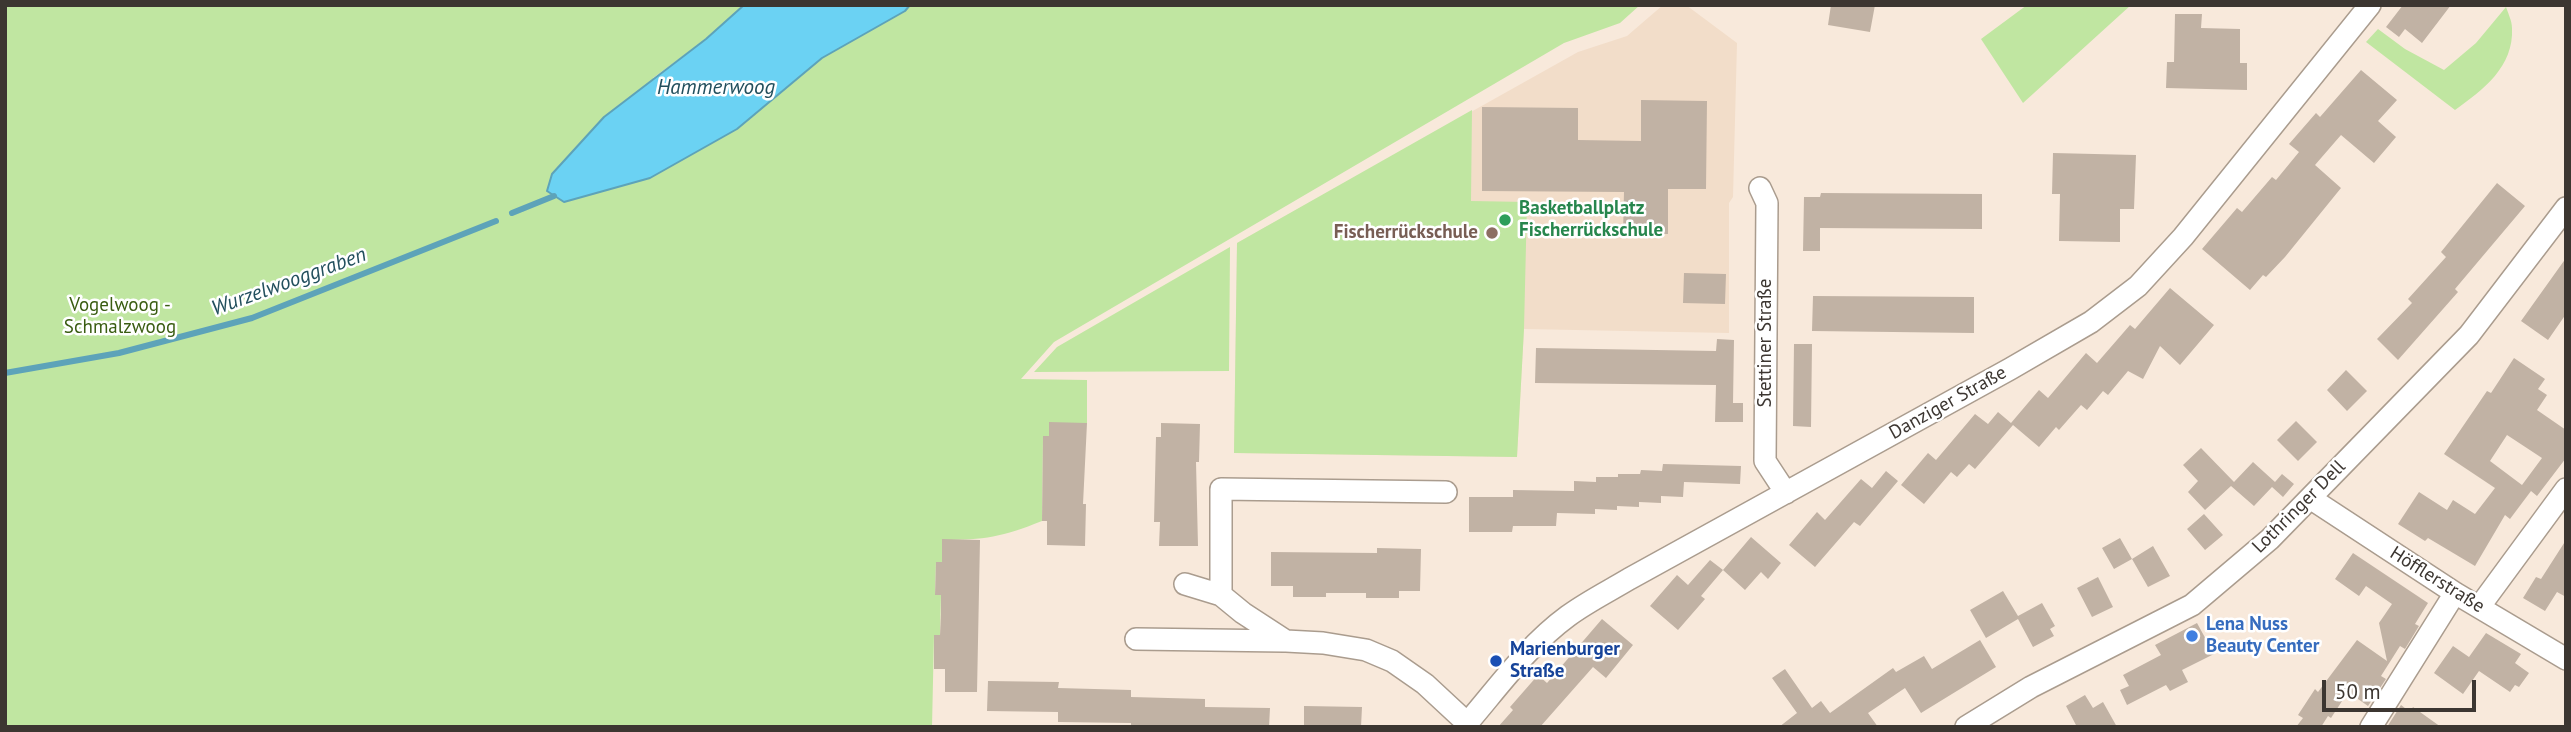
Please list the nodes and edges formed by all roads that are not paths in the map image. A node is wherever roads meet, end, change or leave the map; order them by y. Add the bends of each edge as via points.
1 (2370, 5) edge
2 (1760, 188) dead end
3 (2566, 208) edge
4 (2566, 489) edge
5 (1446, 492) dead end
6 (1786, 493) junction
7 (2310, 498) junction
8 (1185, 584) dead end
9 (2455, 593) junction
10 (1221, 595) junction
11 (2480, 606) junction
12 (1136, 639) dead end
13 (1286, 641) junction
14 (2566, 659) edge
15 (1465, 725) edge
16 (1966, 727) edge
17 (2371, 727) edge

1 - 6 street, Danziger Straße via 2183,237 2138,286 2080,329
2 - 6 street, Stettiner Straße via 1767,203 1765,461
3 - 7 street, Lothringer Dell via 2469,334
4 - 11 street
5 - 10 street via 1221,489
6 - 15 street, Danziger Straße via 1568,616 1514,667
7 - 9 street, Höfflerstraße
7 - 16 street, Lothringer Dell via 2270,539 2192,605 2031,687
8 - 10 street
9 - 11 street, Höfflerstraße
9 - 17 street
10 - 13 street
11 - 14 street, Höfflerstraße
12 - 13 street
13 - 15 street via 1366,650 1392,661 1425,684

